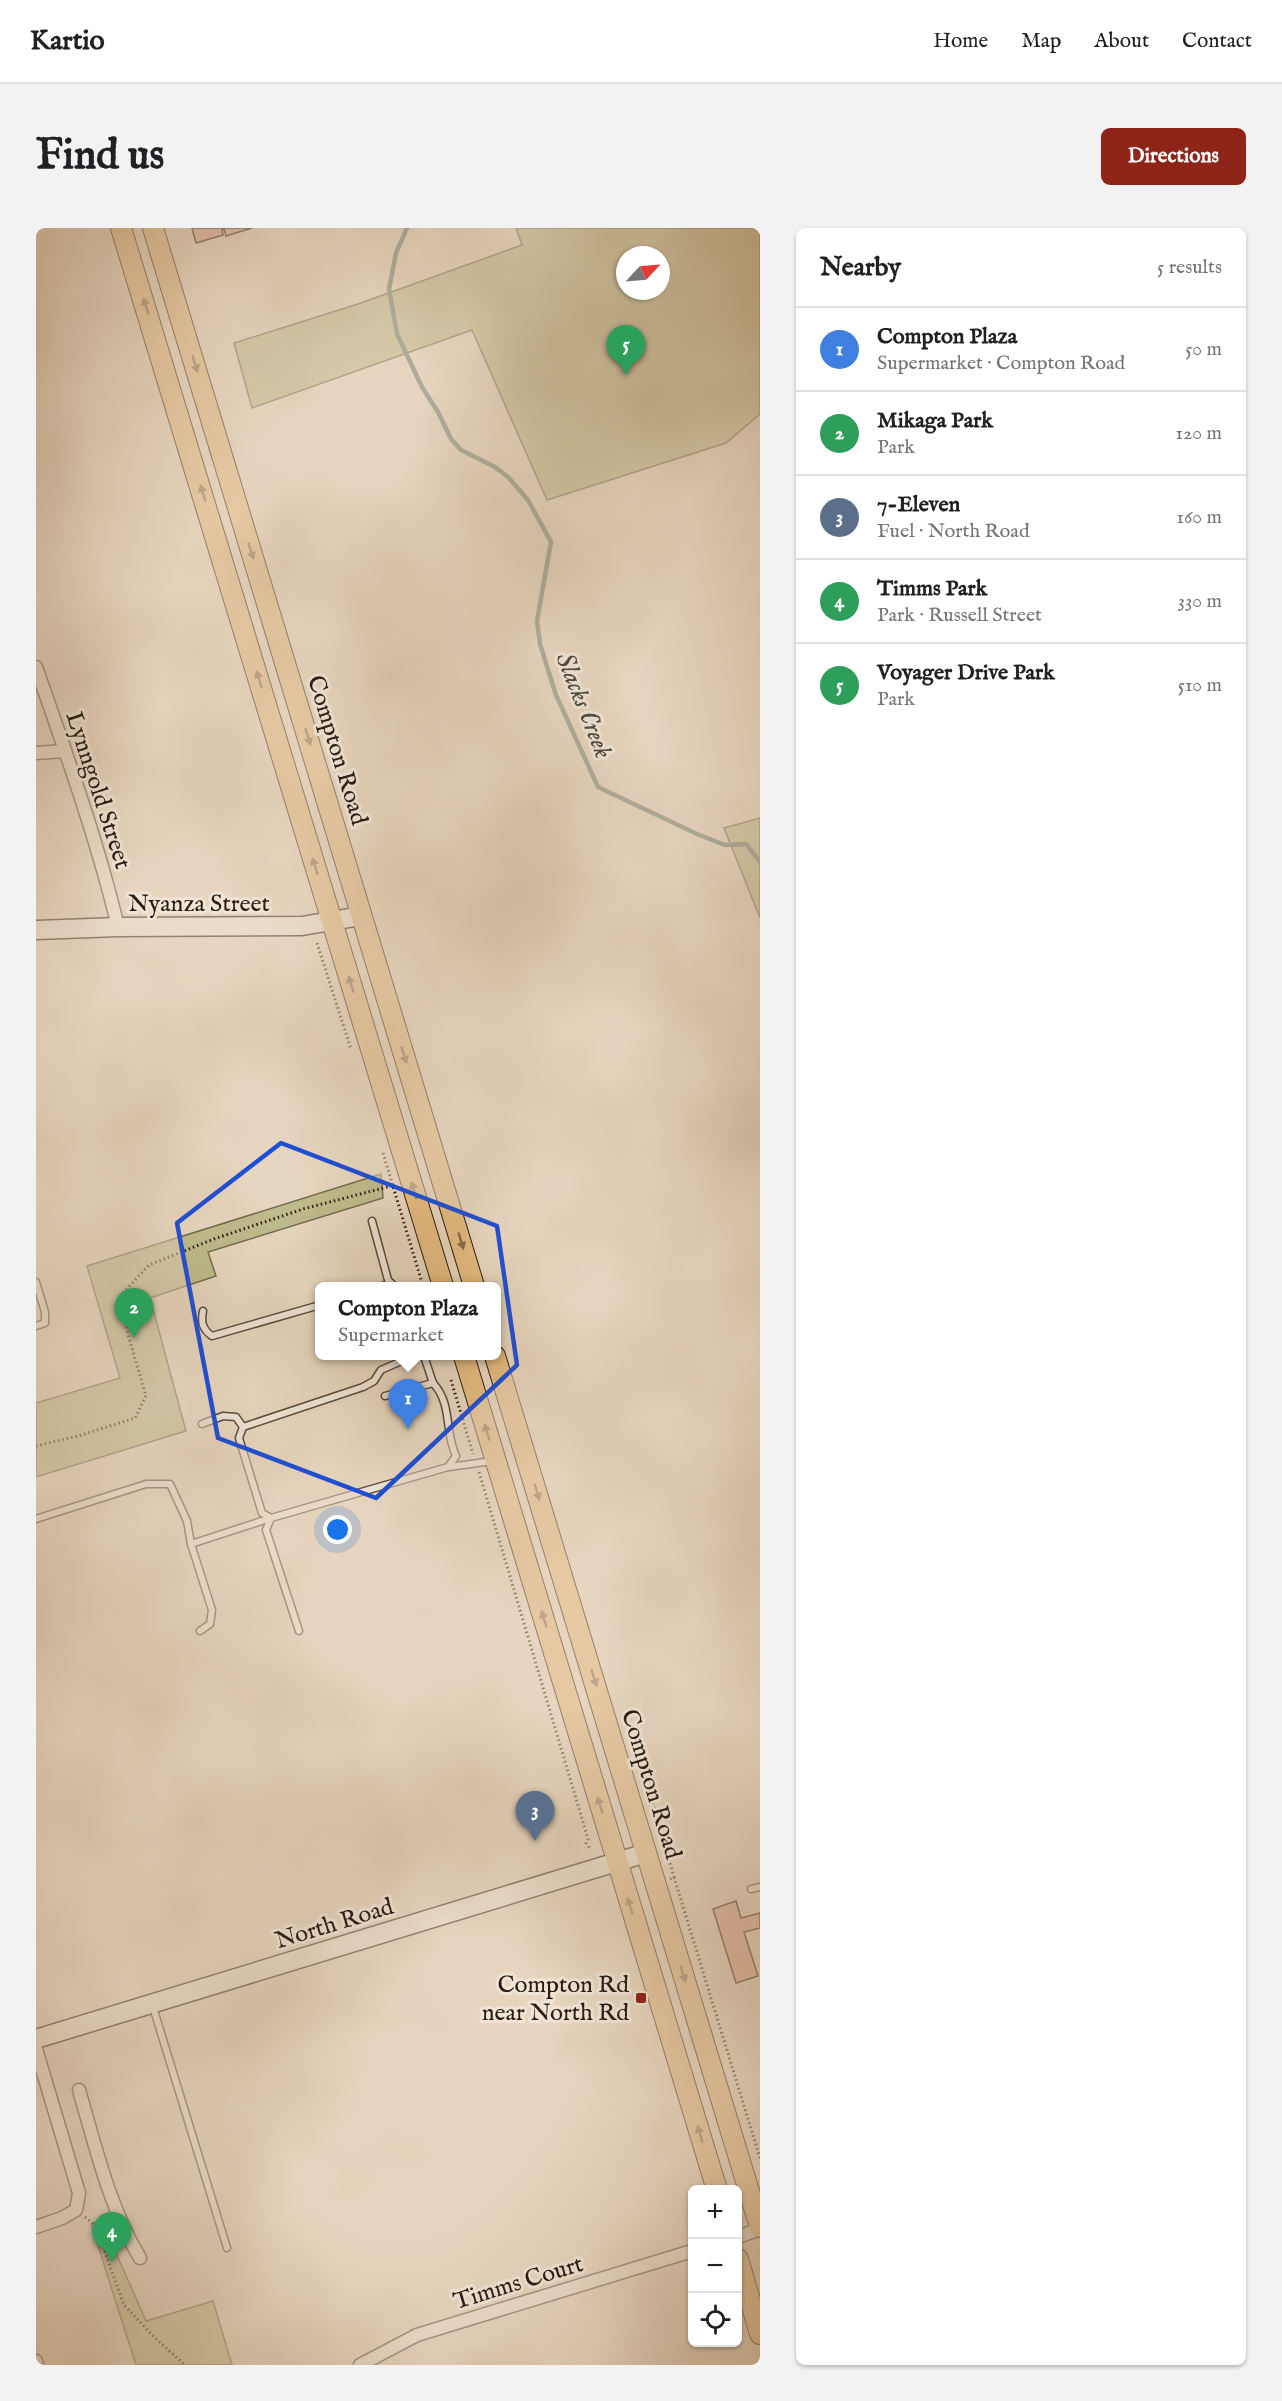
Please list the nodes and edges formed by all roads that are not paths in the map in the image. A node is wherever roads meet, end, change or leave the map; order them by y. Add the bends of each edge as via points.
1 (121, 228) edge
2 (153, 228) edge
3 (36, 667) edge
4 (65, 751) junction
5 (36, 753) edge
6 (361, 916) junction
7 (332, 922) junction
8 (118, 927) junction
9 (36, 930) edge
10 (372, 1221) dead end
11 (36, 1282) edge
12 (390, 1282) edge
13 (442, 1282) edge
14 (472, 1282) edge
15 (315, 1306) edge
16 (203, 1311) dead end
17 (36, 1326) edge
18 (404, 1360) edge
19 (425, 1360) edge
20 (465, 1360) edge
21 (496, 1360) edge
22 (433, 1383) junction
23 (385, 1396) dead end
24 (202, 1424) dead end
25 (243, 1427) junction
26 (486, 1462) junction
27 (448, 1467) junction
28 (271, 1518) junction
29 (36, 1519) edge
30 (191, 1544) junction
31 (200, 1631) dead end
32 (299, 1631) dead end
33 (646, 1852) junction
34 (617, 1861) junction
35 (760, 1887) edge
36 (751, 1890) dead end
37 (152, 2004) junction
38 (36, 2039) edge
39 (36, 2049) edge
40 (79, 2090) dead end
41 (715, 2185) edge
42 (36, 2227) edge
43 (760, 2228) edge
44 (742, 2235) edge
45 (227, 2248) dead end
46 (688, 2253) edge
47 (140, 2258) dead end
48 (742, 2273) edge
49 (760, 2334) edge
50 (36, 2361) edge
51 (37, 2365) edge
52 (360, 2365) edge

7 -> 1 main road
2 -> 6 main road, Compton Road
3 - 4 street, Lynngold Street
4 - 5 street
4 - 8 street, Lynngold Street
6 - 7 street, Nyanza Street
6 -> 14 main road, Compton Road
7 - 8 street, Nyanza Street via 272,928
13 -> 7 main road
8 - 9 street, Nyanza Street
10 - 12 lane
11 - 17 lane via 45,1312 45,1323
15 - 16 lane via 212,1336 201,1321
18 - 25 lane via 381,1370 363,1388
19 - 22 lane
26 -> 20 main road
21 -> 33 main road, Compton Road
22 - 23 lane
22 - 27 lane via 447,1407 450,1443 456,1456
24 - 25 lane via 223,1416 236,1417
25 - 28 lane via 239,1438 262,1513
26 - 27 lane
34 -> 26 main road
27 - 28 lane
28 - 30 lane
28 - 32 lane via 266,1530
29 - 30 lane via 146,1484 170,1484 187,1521
30 - 31 lane via 212,1610 210,1624
33 - 34 street, North Road
33 -> 43 main road, Compton Road
34 - 37 street, North Road
41 -> 34 main road
35 - 36 lane
37 - 38 street, North Road
37 - 45 lane
39 - 42 street via 79,2193 76,2210
40 - 47 street via 102,2168 128,2238
43 - 44 street
46 - 52 street, Timms Court via 417,2336
48 - 49 main road
50 - 51 street

